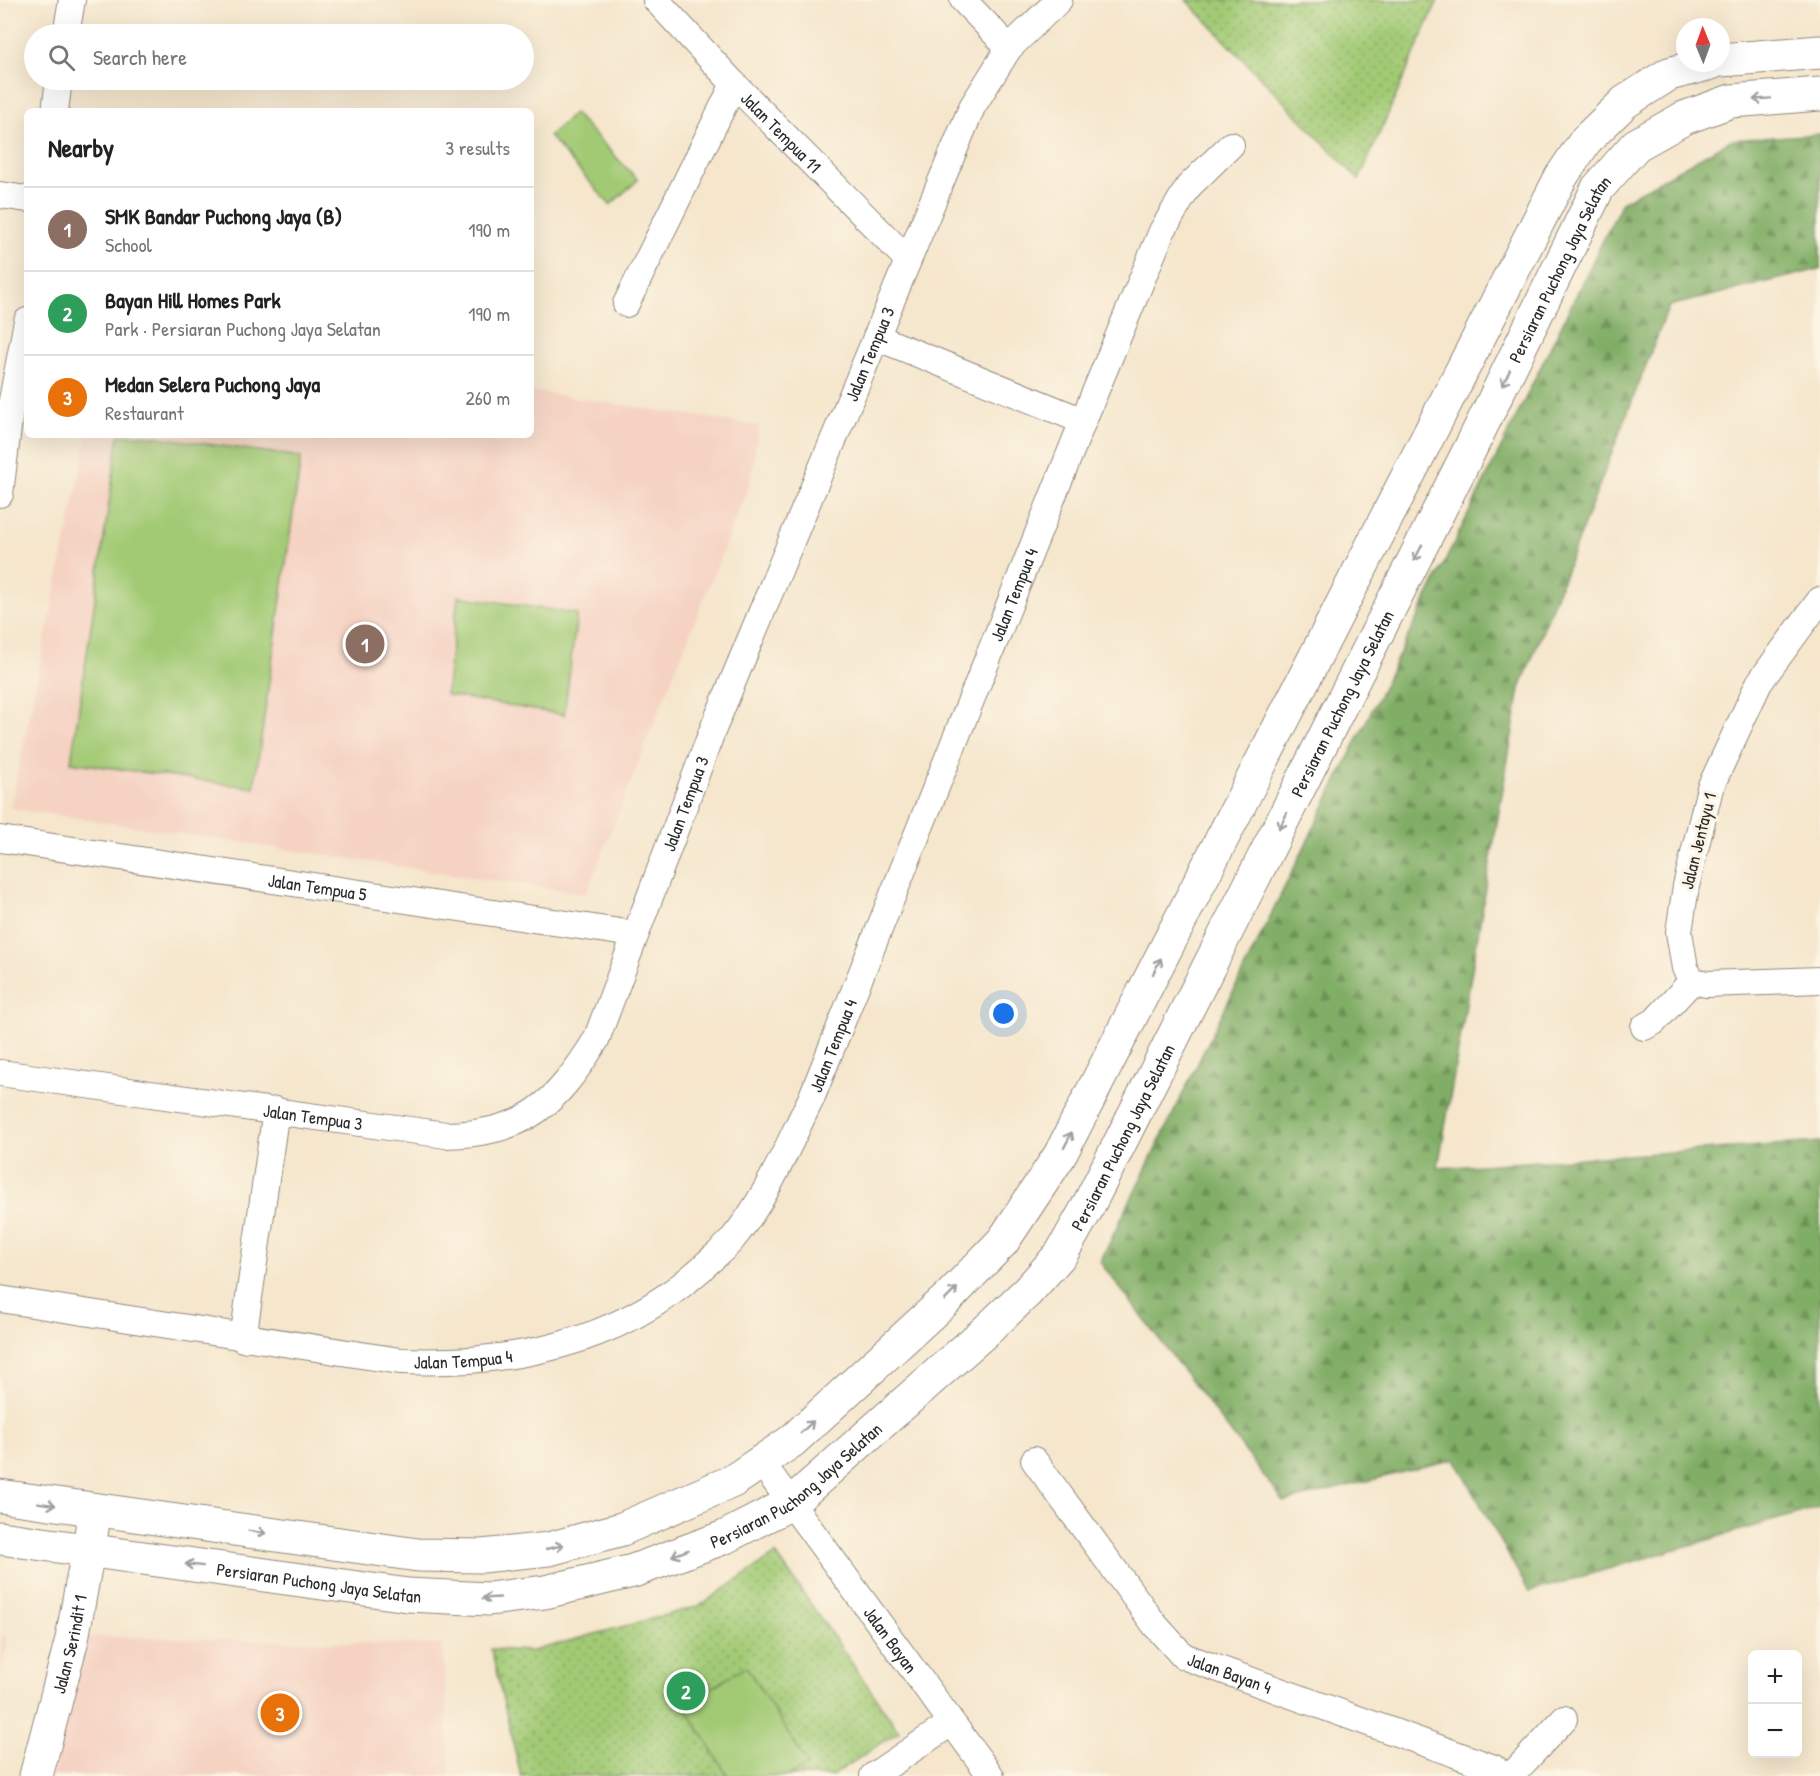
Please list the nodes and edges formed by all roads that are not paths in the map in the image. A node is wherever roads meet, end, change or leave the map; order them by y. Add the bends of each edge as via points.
1 (72, 0) edge
2 (656, 0) edge
3 (963, 0) edge
4 (1059, 0) edge
5 (68, 24) edge
6 (1010, 48) junction
7 (1820, 52) edge
8 (1730, 59) edge
9 (1677, 72) edge
10 (734, 84) junction
11 (58, 90) edge
12 (1820, 94) edge
13 (55, 108) edge
14 (1231, 145) dead end
15 (0, 195) edge
16 (24, 199) edge
17 (908, 260) junction
18 (626, 304) dead end
19 (24, 333) edge
20 (876, 337) junction
21 (5, 410) edge
22 (1083, 421) junction
23 (0, 494) edge
24 (1820, 600) edge
25 (0, 839) edge
26 (633, 934) junction
27 (1820, 980) edge
28 (1692, 981) junction
29 (1644, 1027) dead end
30 (0, 1073) edge
31 (276, 1110) junction
32 (0, 1299) edge
33 (243, 1339) junction
34 (1034, 1460) dead end
35 (761, 1462) junction
36 (0, 1496) edge
37 (790, 1503) junction
38 (95, 1511) junction
39 (0, 1538) edge
40 (88, 1551) junction
41 (1564, 1719) dead end
42 (951, 1723) junction
43 (1496, 1773) edge
44 (36, 1776) edge
45 (873, 1776) edge
46 (991, 1776) edge

1 - 5 street
2 - 10 street, Jalan Tempua 11
3 - 6 street
4 - 6 street, Jalan Tempua 3
6 - 17 street, Jalan Tempua 3 via 972,106
7 - 8 main road
35 -> 9 main road, Persiaran Puchong Jaya Selatan via 792,1441 883,1358 1003,1241 1060,1155 1561,177 1586,141 1625,102
10 - 17 street, Jalan Tempua 11
10 - 18 street
11 - 13 street
12 -> 37 main road, Persiaran Puchong Jaya Selatan via 1731,101 1684,117 1636,145 1598,188 1473,446 1061,1254 987,1330
14 - 22 street, Jalan Tempua 4 via 1189,186 1162,231
15 - 16 street
17 - 20 street, Jalan Tempua 3
19 - 21 street
20 - 22 street
20 - 26 street, Jalan Tempua 3 via 713,729
21 - 23 street
22 - 33 street, Jalan Tempua 4 via 811,1099 766,1189 731,1242 684,1284 627,1320 588,1338 547,1350 452,1363 400,1361
24 - 28 street, Jalan Jentayu 1 via 1759,683 1710,788 1686,886 1680,932 1685,968
25 - 26 street, Jalan Tempua 5
26 - 31 street, Jalan Tempua 3 via 596,1040 575,1073 536,1113 480,1134 446,1135
27 - 28 street via 1707,984
28 - 29 street via 1654,1022
30 - 31 street, Jalan Tempua 3
31 - 33 street
32 - 33 street, Jalan Tempua 4
34 - 43 street, Jalan Bayan 4 via 1155,1625 1183,1656
35 - 37 street, Jalan Bayan
38 -> 35 main road, Persiaran Puchong Jaya Selatan via 418,1555 482,1556 549,1549 622,1529 733,1482
36 -> 38 main road, Persiaran Puchong Jaya Selatan
37 -> 40 main road, Persiaran Puchong Jaya Selatan via 725,1537 633,1571 545,1592 489,1599 408,1595
37 - 42 street, Jalan Bayan
38 - 40 main road, Jalan Serindit 1
39 - 40 main road, Persiaran Puchong Jaya Selatan
40 - 44 main road, Jalan Serindit 1 via 72,1639
41 - 43 street
42 - 45 street
42 - 46 street, Jalan Bayan

